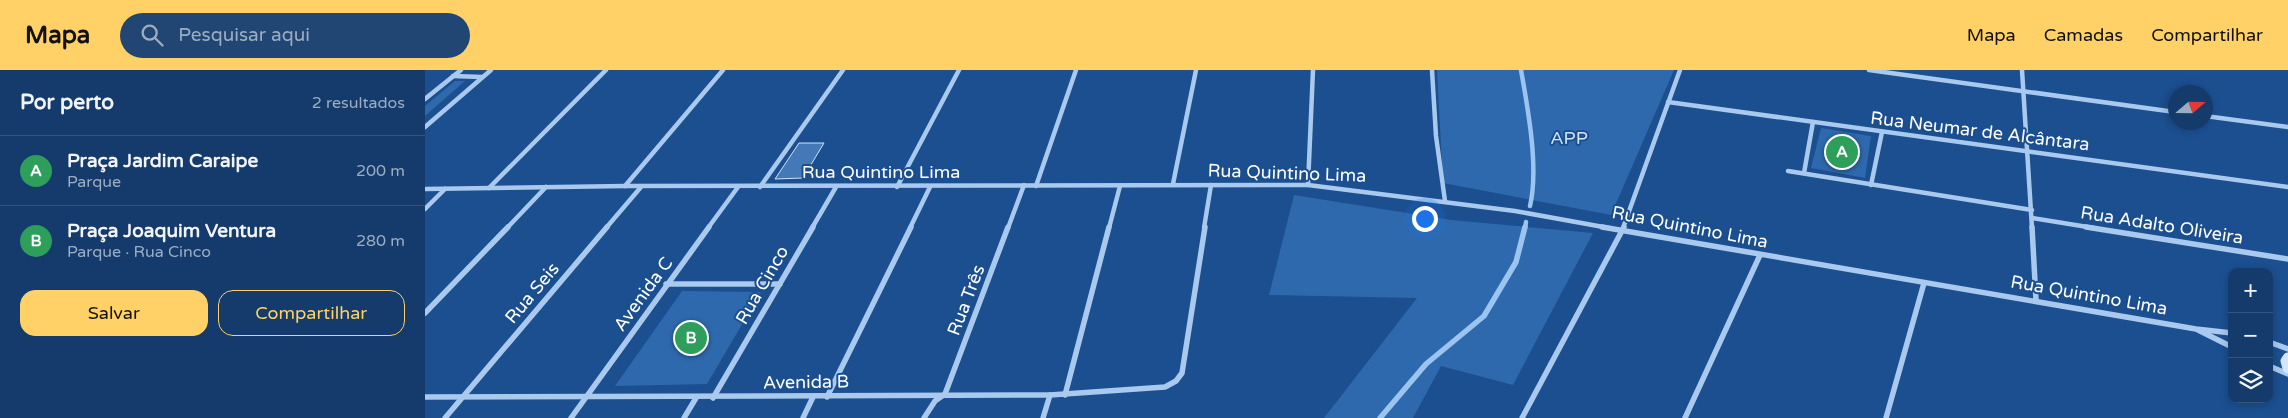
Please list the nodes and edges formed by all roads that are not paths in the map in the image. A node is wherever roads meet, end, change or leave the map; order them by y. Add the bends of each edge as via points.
1 (461, 70) edge
2 (491, 70) edge
3 (606, 70) edge
4 (723, 70) edge
5 (843, 70) edge
6 (959, 70) edge
7 (1076, 70) edge
8 (1196, 70) edge
9 (1313, 70) edge
10 (1432, 70) edge
11 (1680, 70) edge
12 (1869, 70) edge
13 (2022, 70) edge
14 (1909, 73) edge
15 (453, 76) junction
16 (483, 77) junction
17 (2023, 92) junction
18 (425, 99) edge
19 (1668, 102) junction
20 (2168, 111) edge
21 (2213, 117) edge
22 (1813, 122) junction
23 (425, 127) edge
24 (2288, 127) edge
25 (1881, 132) junction
26 (2027, 150) junction
27 (1789, 171) dead end
28 (1803, 173) junction
29 (1173, 184) junction
30 (1211, 185) junction
31 (1309, 185) junction
32 (1871, 185) junction
33 (625, 186) junction
34 (1024, 186) junction
35 (1036, 186) junction
36 (1120, 186) junction
37 (546, 187) junction
38 (641, 187) junction
39 (738, 187) junction
40 (760, 187) junction
41 (836, 187) junction
42 (2288, 187) edge
43 (489, 188) junction
44 (897, 188) junction
45 (931, 188) junction
46 (425, 189) edge
47 (445, 189) junction
48 (1445, 201) junction
49 (425, 209) edge
50 (2032, 210) junction
51 (2033, 218) junction
52 (1623, 229) junction
53 (1760, 255) junction
54 (2288, 259) edge
55 (1924, 283) junction
56 (666, 284) junction
57 (780, 284) junction
58 (2036, 300) junction
59 (425, 313) edge
60 (2196, 329) junction
61 (2228, 333) edge
62 (2273, 343) edge
63 (2228, 345) edge
64 (2288, 349) edge
65 (2288, 358) edge
66 (2273, 368) edge
67 (2288, 368) edge
68 (2288, 374) edge
69 (945, 394) junction
70 (1050, 395) junction
71 (1065, 395) junction
72 (425, 397) edge
73 (462, 397) junction
74 (586, 397) junction
75 (813, 397) junction
76 (827, 397) junction
77 (697, 398) junction
78 (713, 398) junction
79 (445, 418) edge
80 (571, 418) edge
81 (684, 418) edge
82 (803, 418) edge
83 (925, 418) edge
84 (1043, 418) edge
85 (1522, 418) edge
86 (1685, 418) edge
87 (1887, 418) edge

1 - 15 street
2 - 16 street
3 - 43 street
4 - 33 street
5 - 40 street
6 - 44 street
7 - 35 street
8 - 29 street
9 - 31 street
10 - 48 street via 1436,136
11 - 19 street
12 - 14 street
13 - 17 street
14 - 17 street
15 - 16 street
15 - 18 street
16 - 23 street
17 - 20 street
17 - 26 street
19 - 22 street, Rua Neumar de Alcântara
19 - 52 street
21 - 24 street
22 - 25 street, Rua Neumar de Alcântara
22 - 28 street
25 - 26 street, Rua Neumar de Alcântara
25 - 32 street
26 - 42 street, Rua Neumar de Alcântara
26 - 50 street
27 - 28 street
28 - 32 street
29 - 30 street, Rua Quintino Lima
29 - 36 street, Rua Quintino Lima
30 - 31 street, Rua Quintino Lima
30 - 71 street, Avenida B via 1182,373 1165,387
31 - 48 street, Rua Quintino Lima
32 - 50 street
33 - 37 street, Rua Quintino Lima
33 - 38 street, Rua Quintino Lima
34 - 35 street, Rua Quintino Lima
34 - 45 street, Rua Quintino Lima
34 - 69 street, Rua Três
35 - 36 street, Rua Quintino Lima
36 - 71 street
37 - 43 street, Rua Quintino Lima
37 - 59 street
38 - 39 street, Rua Quintino Lima
38 - 73 street, Rua Seis
39 - 40 street, Rua Quintino Lima
39 - 56 street, Avenida C
40 - 41 street, Rua Quintino Lima
41 - 44 street, Rua Quintino Lima
41 - 57 street, Rua Cinco
43 - 47 street, Rua Quintino Lima
44 - 45 street, Rua Quintino Lima
45 - 76 street
46 - 47 street, Rua Quintino Lima
47 - 49 street
48 - 52 street, Rua Quintino Lima
50 - 51 street
51 - 54 street, Rua Adalto Oliveira
51 - 58 street
52 - 53 street, Rua Quintino Lima
52 - 85 street
53 - 55 street, Rua Quintino Lima
53 - 86 street
55 - 58 street, Rua Quintino Lima
55 - 87 street
56 - 57 street
56 - 74 street, Avenida C
57 - 78 street, Rua Cinco
58 - 60 street, Rua Quintino Lima
60 - 61 street, Rua Quintino Lima
60 - 63 street, Rua Quintino Lima
62 - 64 street
65 - 67 main road
66 - 68 street
69 - 70 street, Avenida B
69 - 76 street, Avenida B
69 - 83 street, Rua Três via 935,401
70 - 71 street, Avenida B
70 - 84 street
72 - 73 street, Avenida B
73 - 74 street, Avenida B
73 - 79 street, Rua Seis
74 - 77 street, Avenida B
74 - 80 street, Avenida C
75 - 76 street, Avenida B
75 - 78 street, Avenida B
75 - 82 street
77 - 78 street, Avenida B
77 - 81 street

